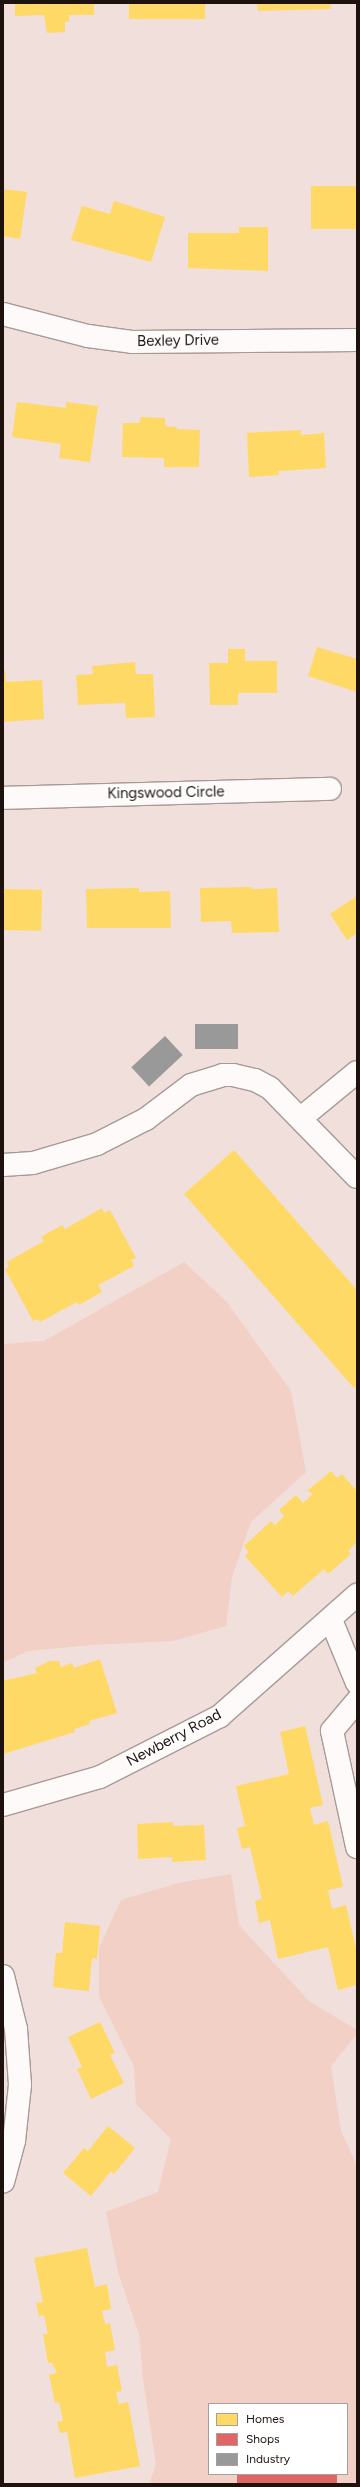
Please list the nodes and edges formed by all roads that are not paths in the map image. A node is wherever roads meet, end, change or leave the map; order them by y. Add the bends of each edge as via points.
1 (3, 314) edge
2 (357, 340) edge
3 (330, 789) dead end
4 (3, 798) edge
5 (357, 1072) edge
6 (301, 1118) junction
7 (3, 1165) edge
8 (357, 1177) edge
9 (357, 1595) edge
10 (331, 1620) junction
11 (357, 1682) edge
12 (357, 1701) edge
13 (3, 1805) edge
14 (357, 1847) edge
15 (3, 1976) edge
16 (3, 2182) edge

1 - 2 street, Bexley Drive via 88,336 132,342
3 - 4 street, Kingswood Circle
5 - 6 street
6 - 7 street via 265,1084 245,1077 223,1075 191,1085 146,1119 97,1144 33,1163
6 - 8 street
9 - 10 street, Newberry Road
10 - 11 street
10 - 13 street, Newberry Road via 220,1716 100,1777
12 - 14 street via 332,1731
15 - 16 street via 16,2029 20,2085 14,2141

